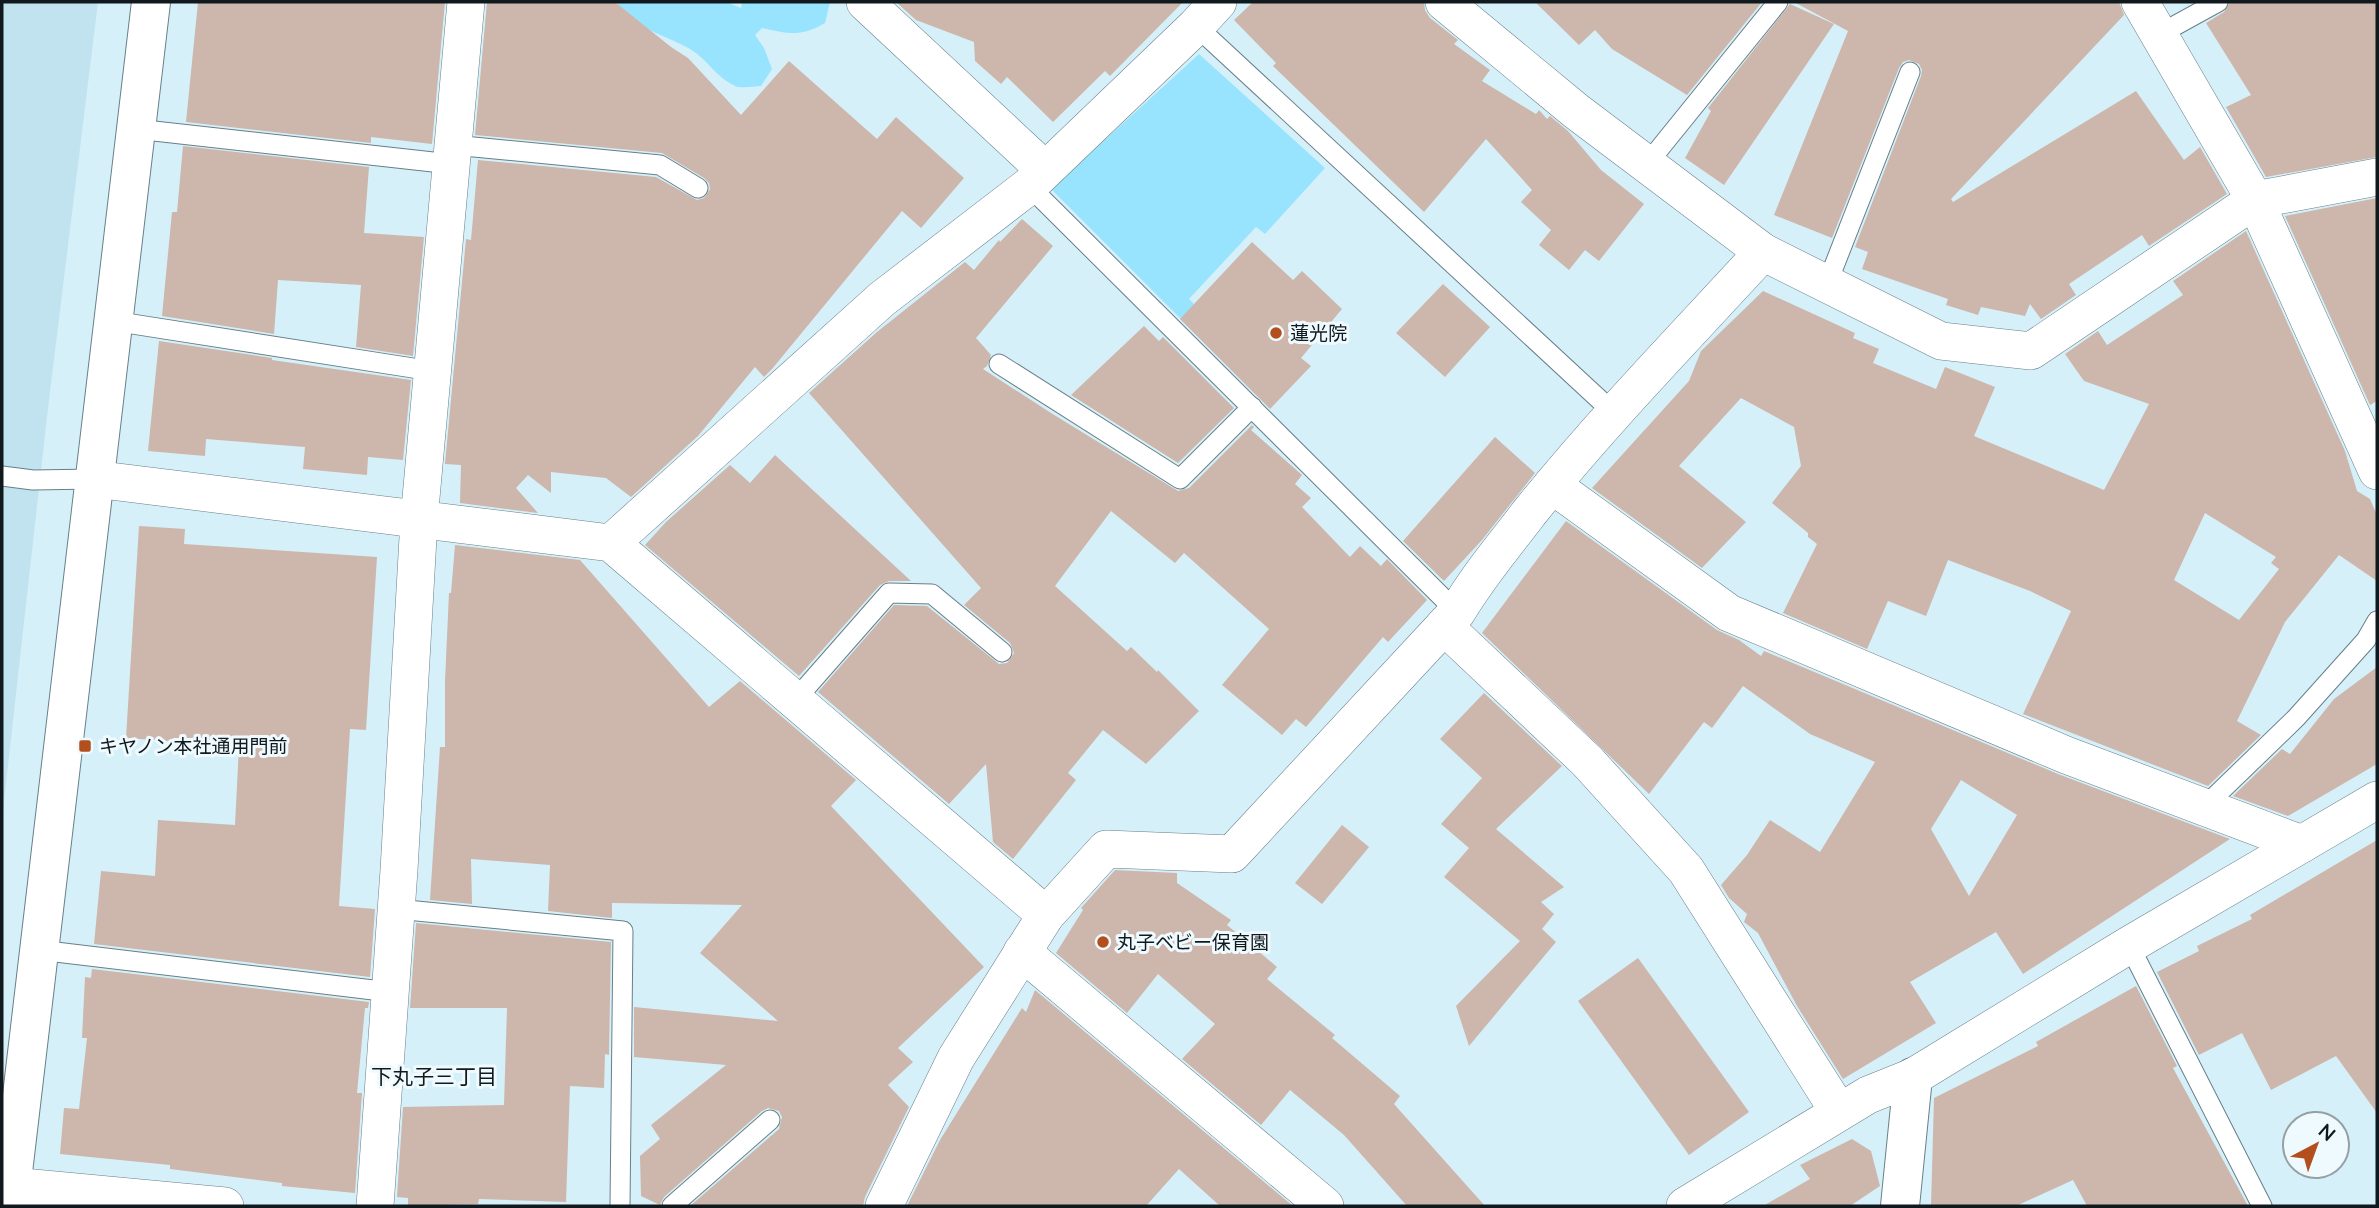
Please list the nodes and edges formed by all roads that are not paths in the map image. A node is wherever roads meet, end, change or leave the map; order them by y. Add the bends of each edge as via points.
1 (151, 2) edge
2 (466, 2) edge
3 (864, 2) edge
4 (1444, 2) edge
5 (1778, 2) edge
6 (2140, 2) edge
7 (2218, 2) edge
8 (1207, 14) edge
9 (2158, 34) junction
10 (1910, 72) dead end
11 (136, 130) junction
12 (452, 155) junction
13 (1647, 164) junction
14 (2377, 177) edge
15 (1037, 178) junction
16 (698, 188) dead end
17 (2255, 200) junction
18 (1763, 252) junction
19 (1827, 284) junction
20 (113, 321) junction
21 (999, 365) dead end
22 (432, 372) junction
23 (1252, 407) junction
24 (1615, 413) junction
25 (2377, 471) edge
26 (2, 476) edge
27 (94, 479) junction
28 (1552, 485) junction
29 (419, 520) junction
30 (611, 543) junction
31 (1451, 619) junction
32 (2377, 621) edge
33 (1002, 652) dead end
34 (795, 699) junction
35 (2377, 800) edge
36 (2204, 807) junction
37 (2302, 844) junction
38 (396, 909) junction
39 (1046, 915) junction
40 (2129, 946) junction
41 (39, 950) junction
42 (1022, 952) junction
43 (390, 992) junction
44 (1913, 1077) junction
45 (1839, 1112) junction
46 (770, 1120) dead end
47 (11, 1196) edge
48 (225, 1206) edge
49 (375, 1206) edge
50 (620, 1206) edge
51 (673, 1206) edge
52 (884, 1206) edge
53 (1325, 1206) edge
54 (1685, 1206) edge
55 (1900, 1206) edge
56 (2262, 1206) edge

1 - 11 street
2 - 12 street
3 - 15 street
4 - 13 street
5 - 13 lane
6 - 9 street
7 - 9 lane
8 - 15 street
8 - 24 lane
9 - 17 street
10 - 19 lane
11 - 12 lane
11 - 20 street
12 - 16 lane via 660,164
12 - 22 street
13 - 18 street
14 - 17 street
15 - 23 lane
15 - 30 street via 882,299
17 - 19 street via 2031,351 1941,341
17 - 25 street
18 - 19 street
18 - 24 street
20 - 22 lane
20 - 27 street
21 - 23 lane via 1180,479
22 - 29 street
23 - 31 lane
24 - 28 street
26 - 27 lane
27 - 29 street
27 - 41 street
28 - 31 street
28 - 36 street via 1728,613 2066,755
29 - 30 street
29 - 38 street
30 - 34 street
31 - 39 street via 1232,853 1106,849
31 - 45 street via 1686,870
32 - 36 lane via 2366,640 2296,718
33 - 34 lane via 932,594 890,593
34 - 39 street
35 - 37 street
36 - 37 street
37 - 40 street
38 - 43 street
38 - 50 lane via 623,930
39 - 42 street
40 - 44 street
40 - 56 lane
41 - 43 lane
41 - 47 street
42 - 52 street via 956,1058
42 - 53 street
43 - 49 street
44 - 45 street
44 - 55 street
45 - 54 street
46 - 51 lane
47 - 48 street

